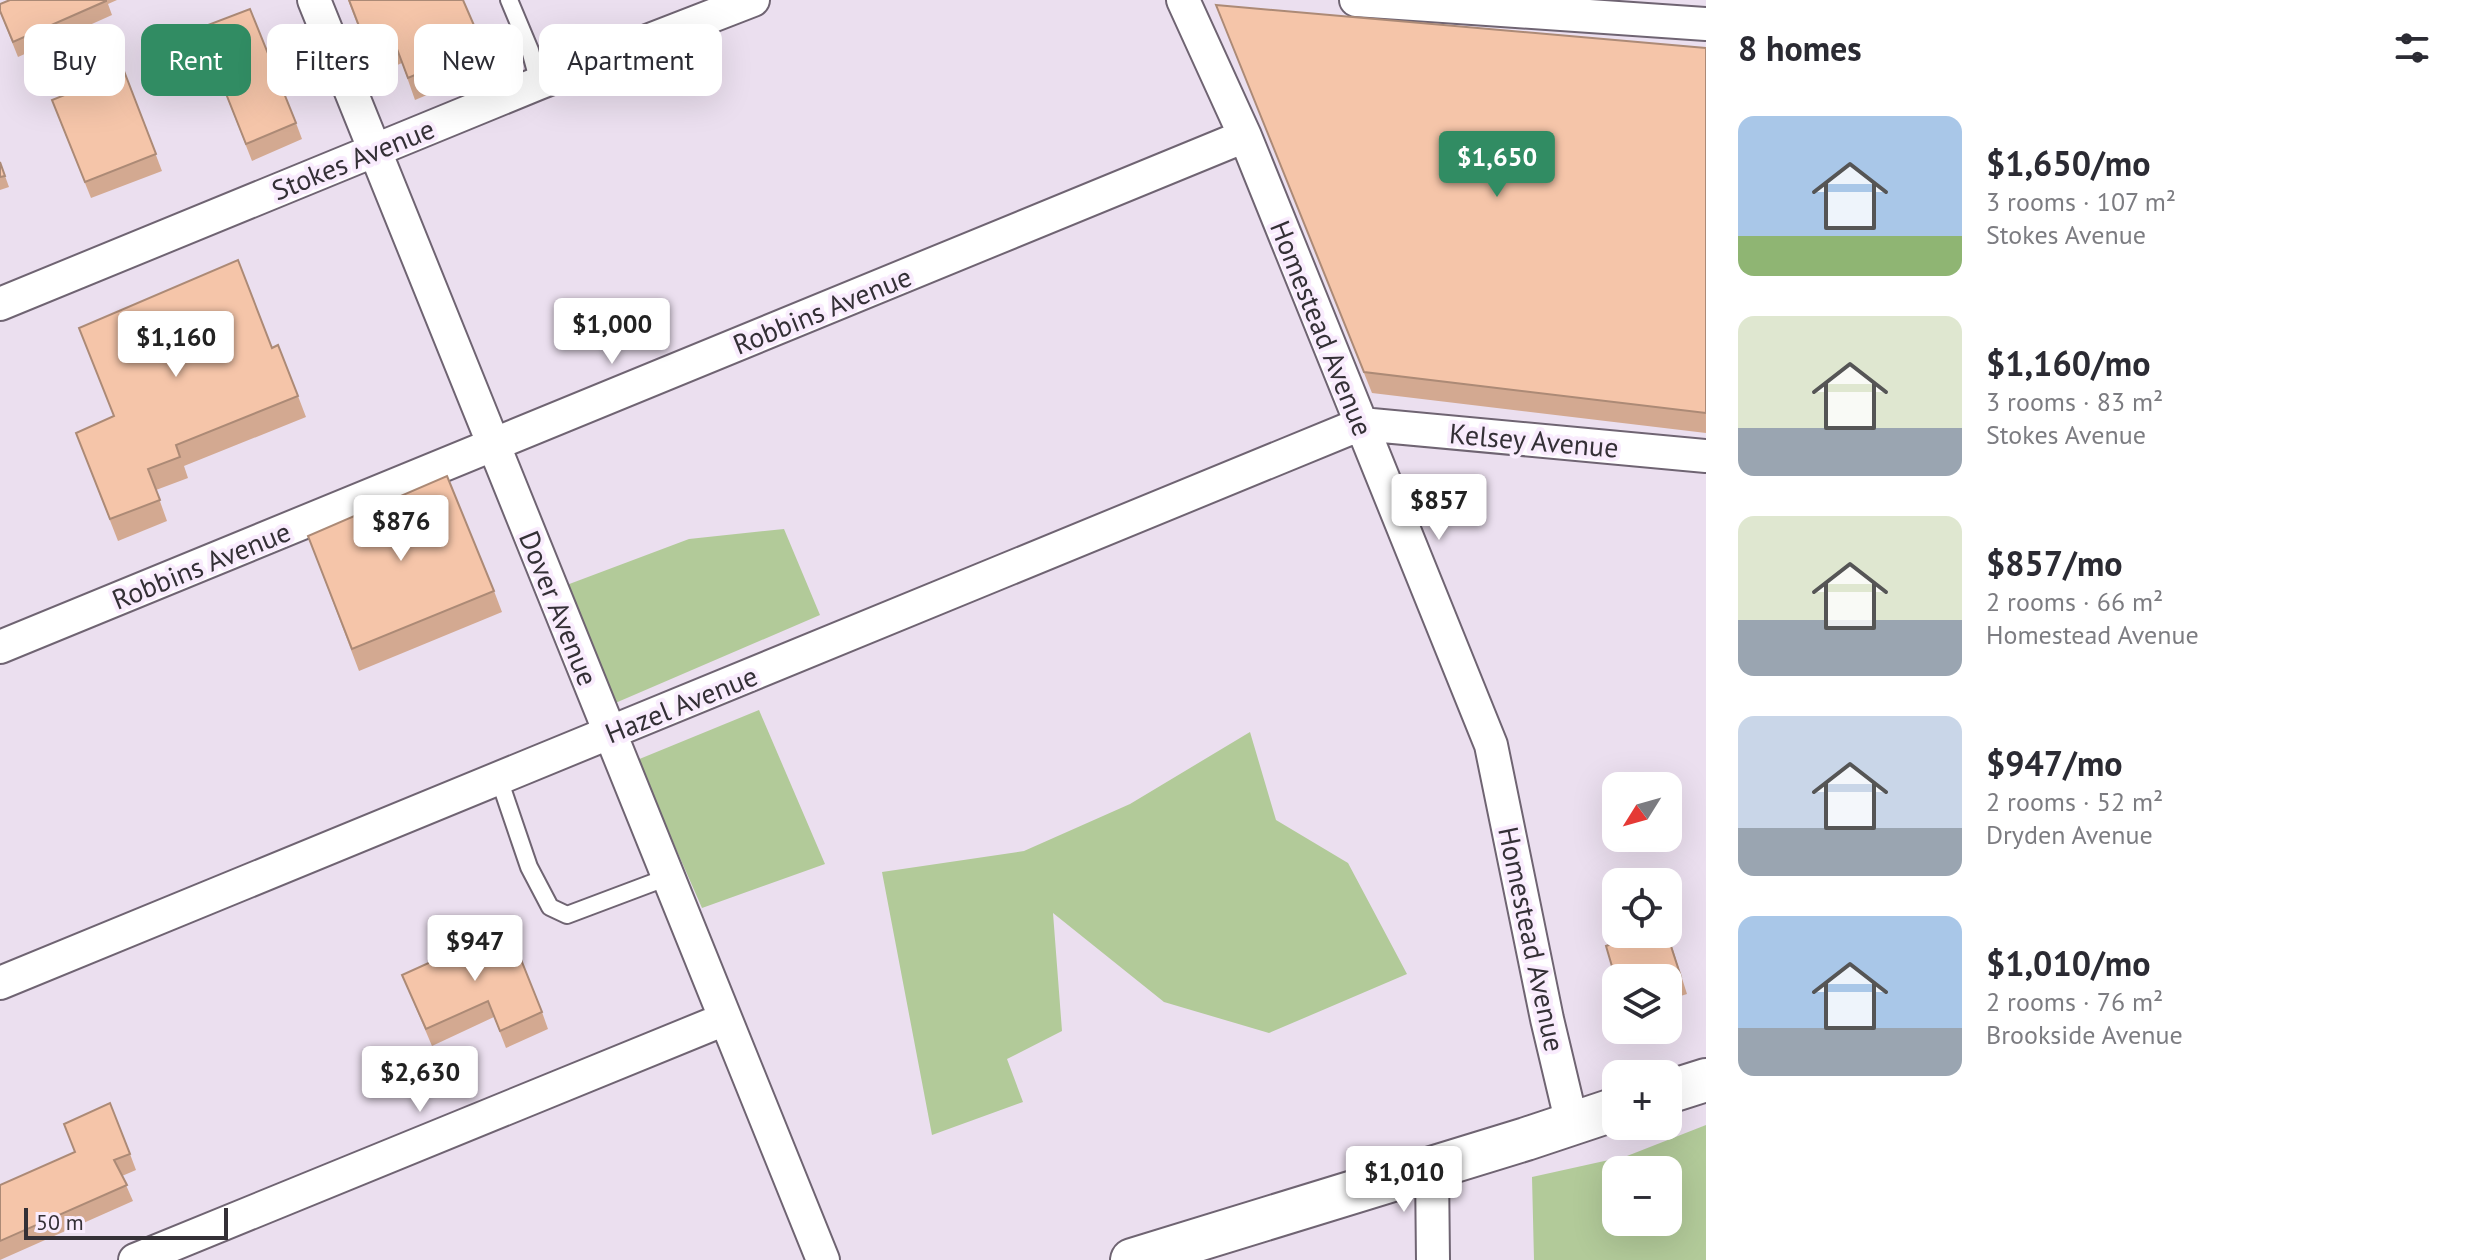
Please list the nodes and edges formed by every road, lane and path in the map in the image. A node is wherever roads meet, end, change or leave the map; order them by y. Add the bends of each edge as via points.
1 (314, 0) edge
2 (509, 0) edge
3 (753, 0) edge
4 (1183, 0) edge
5 (1356, 0) edge
6 (1517, 6) edge
7 (691, 24) edge
8 (1706, 24) edge
9 (539, 83) joint
10 (1245, 136) junction
11 (375, 150) junction
12 (0, 304) edge
13 (1361, 424) junction
14 (494, 445) junction
15 (1706, 456) edge
16 (0, 647) edge
17 (610, 733) junction
18 (499, 779) junction
19 (668, 877) junction
20 (0, 983) edge
21 (725, 1019) junction
22 (1706, 1080) edge
23 (1682, 1088) edge
24 (1602, 1114) edge
25 (1572, 1124) junction
26 (1432, 1168) junction
27 (135, 1260) edge
28 (823, 1260) edge
29 (1132, 1260) edge
30 (1433, 1260) edge

1 - 11 street, Dover Avenue
2 - 9 lane
3 - 7 street, Stokes Avenue
4 - 10 street, Homestead Avenue
5 - 6 street
6 - 8 street
9 - 11 street, Stokes Avenue
10 - 13 street, Homestead Avenue
10 - 14 street, Robbins Avenue
11 - 12 street, Stokes Avenue
11 - 14 street, Dover Avenue
13 - 15 street, Kelsey Avenue
13 - 17 street, Hazel Avenue
13 - 25 street, Homestead Avenue via 1491,745
14 - 16 street, Robbins Avenue
14 - 17 street, Dover Avenue
17 - 18 street, Hazel Avenue
17 - 19 street, Dover Avenue
18 - 19 lane via 529,867 550,907 567,915
18 - 20 street, Hazel Avenue
19 - 21 street, Dover Avenue
21 - 27 street
21 - 28 street, Dover Avenue
22 - 23 street
24 - 25 street
25 - 26 street
26 - 29 street
26 - 30 street

